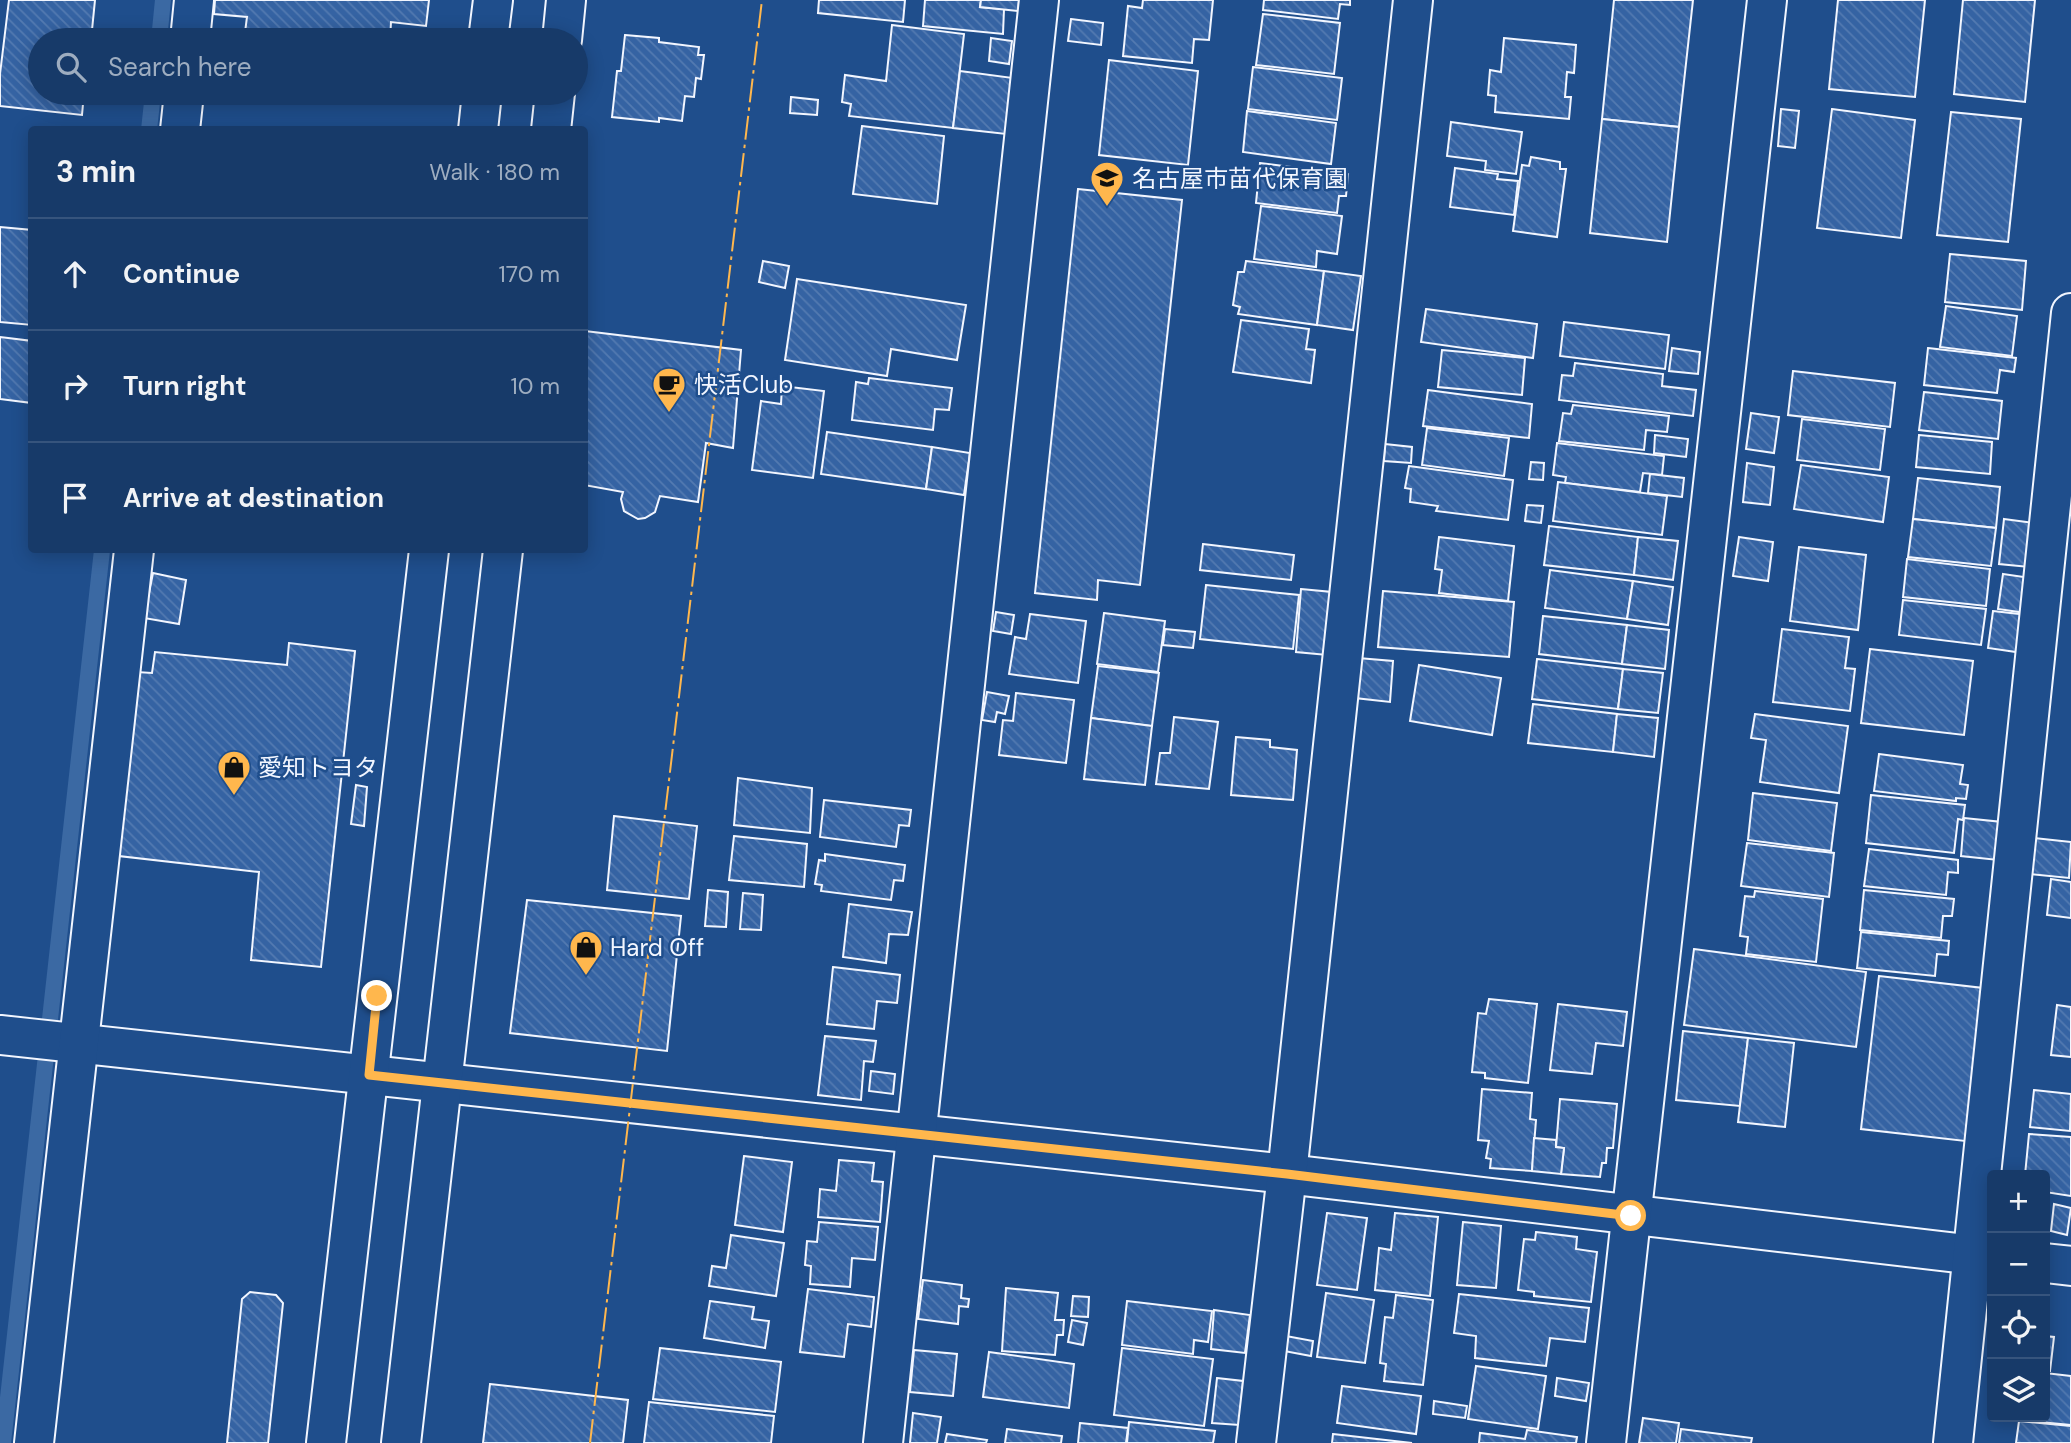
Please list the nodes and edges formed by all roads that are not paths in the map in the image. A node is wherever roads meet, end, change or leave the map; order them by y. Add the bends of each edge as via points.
1 (194, 0) edge
2 (493, 0) edge
3 (566, 0) edge
4 (1040, 0) edge
5 (1413, 0) edge
6 (1767, 0) edge
7 (191, 28) edge
8 (490, 28) edge
9 (563, 28) edge
10 (183, 105) edge
11 (481, 105) edge
12 (554, 105) edge
13 (180, 126) edge
14 (478, 126) edge
15 (551, 126) edge
16 (2071, 313) edge
17 (133, 553) edge
18 (429, 553) edge
19 (503, 553) edge
20 (47, 1041) edge
21 (369, 1075) junction
22 (441, 1083) junction
23 (917, 1136) junction
24 (1287, 1174) junction
25 (1631, 1216) junction
26 (1983, 1256) edge
27 (2050, 1264) edge
28 (2071, 1266) edge
29 (34, 1443) edge
30 (326, 1443) edge
31 (401, 1443) edge
32 (883, 1443) edge
33 (1256, 1443) edge
34 (1606, 1443) edge
35 (1953, 1443) edge

1 - 7 street
2 - 8 street
3 - 9 street
4 - 23 street
5 - 24 street
6 - 25 street
10 - 13 street
11 - 14 street
12 - 15 street
16 - 26 street
17 - 20 street
18 - 21 street
19 - 22 street
20 - 21 street
20 - 29 street
21 - 22 street
21 - 30 street
22 - 23 street
22 - 31 street
23 - 24 street
23 - 32 street
24 - 25 street
24 - 33 street
25 - 26 street
25 - 34 street
26 - 35 street
27 - 28 street

